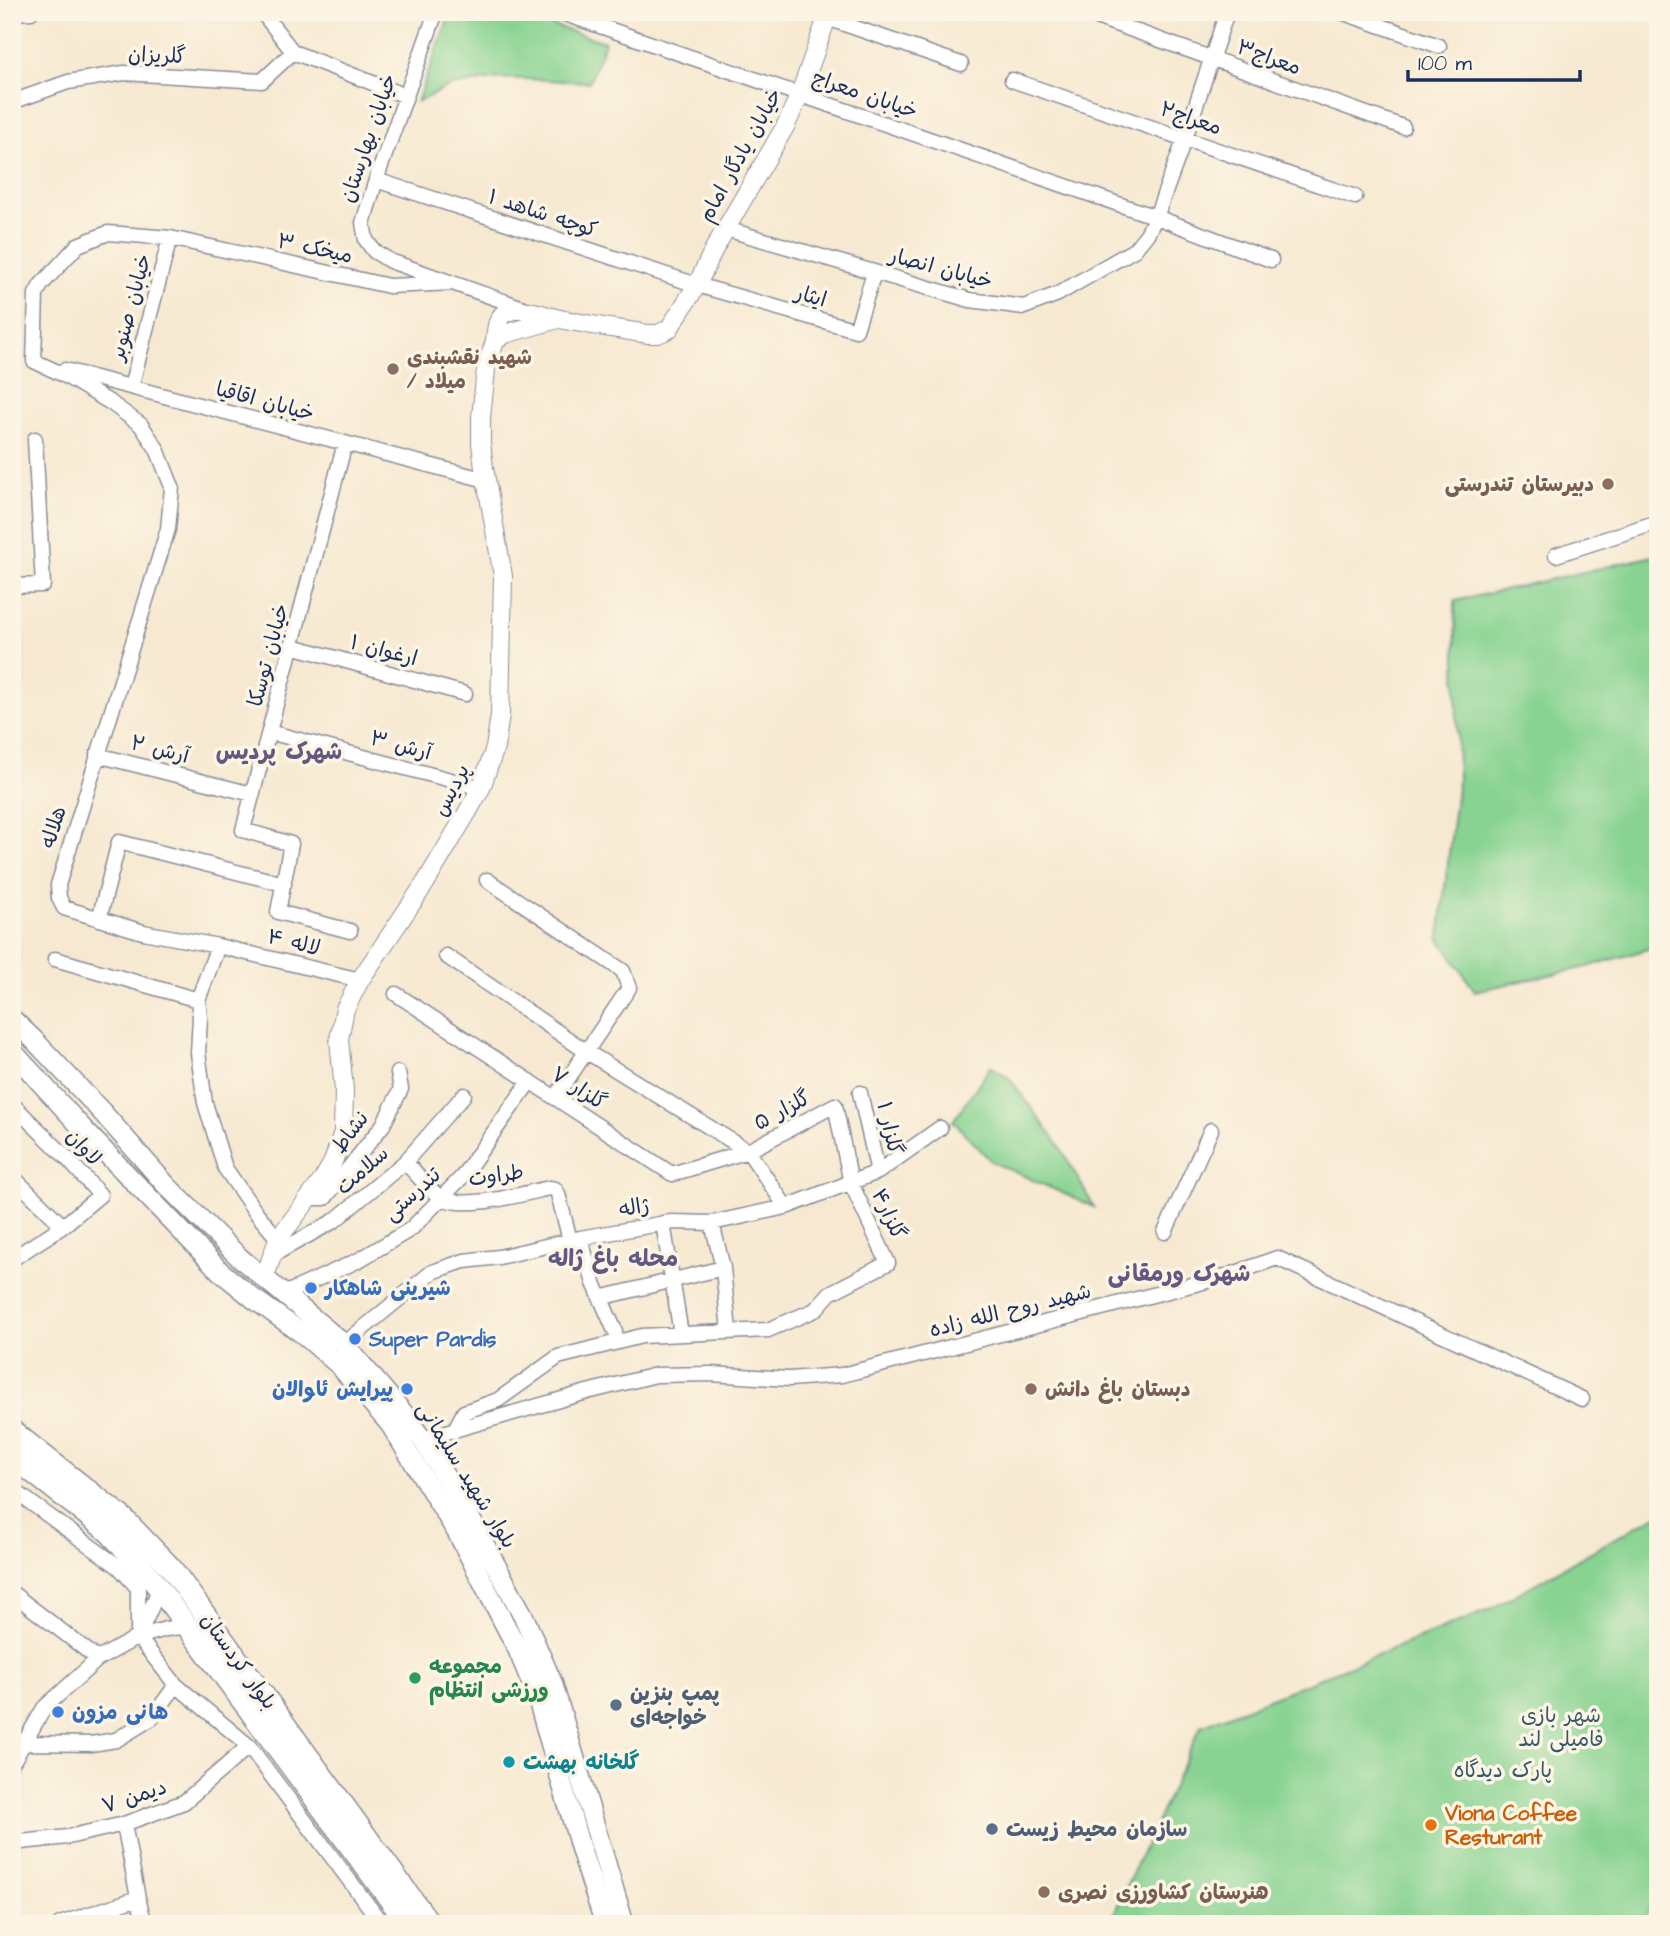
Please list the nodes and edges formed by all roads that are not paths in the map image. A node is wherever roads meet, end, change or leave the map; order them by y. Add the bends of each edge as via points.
1 (31, 12) edge
2 (262, 12) edge
3 (436, 12) edge
4 (559, 12) edge
5 (809, 12) edge
6 (1082, 12) edge
7 (1227, 12) edge
8 (1341, 12) edge
9 (12, 13) edge
10 (828, 15) edge
11 (1440, 46) dead end
12 (293, 52) junction
13 (1212, 58) junction
14 (961, 64) dead end
15 (1012, 80) dead end
16 (800, 94) junction
17 (406, 96) junction
18 (12, 102) edge
19 (1402, 127) dead end
20 (1185, 138) junction
21 (376, 180) junction
22 (1355, 197) dead end
23 (1156, 217) junction
24 (726, 229) junction
25 (170, 238) junction
26 (1271, 260) dead end
27 (874, 273) junction
28 (453, 283) junction
29 (697, 285) junction
30 (534, 312) junction
31 (679, 315) joint
32 (558, 319) junction
33 (495, 341) junction
34 (34, 362) junction
35 (131, 387) junction
36 (35, 439) dead end
37 (345, 443) junction
38 (486, 480) junction
39 (1658, 522) edge
40 (1556, 555) dead end
41 (12, 586) edge
42 (292, 646) junction
43 (465, 694) dead end
44 (269, 732) junction
45 (97, 755) junction
46 (481, 788) junction
47 (252, 794) junction
48 (487, 880) dead end
49 (284, 884) junction
50 (99, 919) junction
51 (350, 931) dead end
52 (218, 946) junction
53 (446, 956) dead end
54 (55, 959) dead end
55 (360, 980) junction
56 (396, 994) dead end
57 (198, 1000) junction
58 (12, 1019) edge
59 (12, 1051) edge
60 (587, 1052) junction
61 (398, 1073) dead end
62 (530, 1081) junction
63 (860, 1093) dead end
64 (464, 1095) dead end
65 (555, 1098) junction
66 (12, 1104) edge
67 (835, 1105) joint
68 (102, 1112) junction
69 (940, 1128) dead end
70 (83, 1129) junction
71 (1211, 1130) dead end
72 (119, 1133) junction
73 (102, 1148) junction
74 (748, 1151) junction
75 (405, 1162) junction
76 (878, 1172) junction
77 (12, 1176) edge
78 (851, 1183) junction
79 (311, 1198) junction
80 (442, 1198) junction
81 (786, 1207) junction
82 (663, 1223) junction
83 (712, 1223) junction
84 (63, 1226) junction
85 (1166, 1232) dead end
86 (575, 1239) junction
87 (275, 1247) junction
88 (14, 1255) edge
89 (723, 1268) junction
90 (264, 1279) junction
91 (673, 1280) junction
92 (284, 1294) junction
93 (600, 1298) junction
94 (615, 1331) dead end
95 (729, 1332) junction
96 (681, 1334) junction
97 (344, 1344) junction
98 (1582, 1399) dead end
99 (454, 1431) junction
100 (12, 1432) edge
101 (422, 1439) junction
102 (12, 1455) edge
103 (12, 1489) edge
104 (160, 1588) junction
105 (12, 1593) edge
106 (188, 1626) junction
107 (138, 1637) junction
108 (98, 1659) junction
109 (176, 1685) junction
110 (24, 1743) junction
111 (249, 1746) junction
112 (12, 1763) edge
113 (124, 1825) junction
114 (12, 1843) edge
115 (596, 1866) junction
116 (138, 1898) junction
117 (60, 1924) edge
118 (145, 1924) edge
119 (382, 1924) edge
120 (408, 1924) edge
121 (430, 1924) edge
122 (605, 1924) edge
123 (624, 1924) edge

1 - 9 street
2 - 12 street
3 - 17 street, خیابان بهارستان
4 - 16 street, خیابان معراج
5 - 10 street
6 - 13 street, معراج۳
7 - 13 street, خیابان انصار
8 - 11 street
10 - 14 street
10 - 16 street, خیابان یادگار امام
12 - 17 street
12 - 18 street, گلریزان via 262,80 124,73 68,82
13 - 19 street, معراج۳
13 - 20 street, خیابان انصار
15 - 20 street, معراج۲
16 - 23 street, خیابان معراج
16 - 24 street, خیابان یادگار امام
17 - 21 street, خیابان بهارستان
20 - 22 street, معراج۲
20 - 23 street, خیابان انصار
21 - 28 street, خیابان بهارستان via 363,223 374,251
21 - 29 street, کوچه شاهد ۱
23 - 26 street, خیابان معراج
23 - 27 street, خیابان انصار via 1133,250 1058,294 1024,307 970,300
24 - 27 street, خیابان انصار
24 - 29 street, خیابان یادگار امام
25 - 28 street, میخک ۳ via 389,286
25 - 34 street, میخک ۳ via 108,233 78,245 36,294
25 - 35 street, خیابان صنوبر
27 - 29 street, ایثار via 856,330
28 - 30 street, خیابان بهارستان
29 - 31 street, خیابان یادگار امام
30 - 32 street, خیابان بهارستان
30 - 33 street, پردیس via 508,311 497,326
31 - 32 street, خیابان بهارستان via 669,329 658,334
32 - 33 street via 514,330
33 - 38 street, پردیس via 486,369 481,418
34 - 35 street, خیابان اقاقیا
34 - 45 street, هلاله via 111,402 141,425 157,449 172,487 168,529
35 - 37 street, خیابان اقاقیا
36 - 41 street via 43,585
37 - 38 street, خیابان اقاقیا
37 - 42 street, خیابان توسکا
38 - 46 street, پردیس via 503,576 503,609 500,715
39 - 40 street
42 - 43 street, ارغوان ۱
42 - 44 street, خیابان توسکا
44 - 46 street, آرش ۳
44 - 47 street, خیابان توسکا
45 - 47 street, آرش ۲
45 - 50 street, هلاله via 58,885 64,908
46 - 55 street, پردیس via 426,882
47 - 49 street, خیابان توسکا via 243,830 291,844
48 - 60 street via 623,971 629,988
49 - 50 street via 118,842
49 - 51 street via 278,912
50 - 52 street, هلاله
52 - 55 street, لاله ۴
52 - 57 street
53 - 60 street
54 - 57 street
55 - 79 street, پردیس via 345,1009 339,1039 342,1132 333,1162
56 - 62 street, گلزار ۷
57 - 87 street via 198,1053 205,1103 225,1168
58 - 68 main road, بلوار شهید سلیمانی
59 - 70 main road, بلوار شهید سلیمانی
60 - 65 street
60 - 74 street
61 - 79 street, نشاط via 401,1089 383,1125 325,1198
62 - 65 street, گلزار ۷
62 - 80 street, تندرستی
63 - 76 street, گلزار ۱
64 - 75 street, سلامت
65 - 74 street, گلزار ۷ via 672,1174
66 - 84 street, لاوان via 100,1195
67 - 74 street, گلزار ۵
67 - 78 street, گلزار۴
68 - 70 main road
68 - 72 main road, بلوار شهید سلیمانی
69 - 76 street, ژاله
70 - 73 main road, بلوار شهید سلیمانی
71 - 85 street
72 - 73 main road
72 - 90 main road, بلوار شهید سلیمانی
73 - 115 main road, بلوار شهید سلیمانی via 220,1272 339,1365 390,1424 457,1532 518,1650
74 - 81 street
75 - 80 street, طراوت
75 - 87 street, سلامت via 334,1222
76 - 78 street, ژاله
77 - 84 street
78 - 81 street, ژاله
78 - 95 street, گلزار۴ via 888,1263 830,1293 816,1310 768,1330
79 - 87 street, پردیس
80 - 86 street, طراوت via 468,1203 552,1188
80 - 92 street, تندرستی via 411,1229 359,1260
81 - 83 street, ژاله
82 - 83 street, ژاله
82 - 86 street, ژاله
82 - 91 street
83 - 89 street
84 - 88 street
86 - 93 street
86 - 97 street, ژاله via 464,1261 432,1272
87 - 90 street, پردیس
89 - 91 street
89 - 95 street
90 - 92 main road, بلوار شهید سلیمانی
91 - 93 street
91 - 96 street
92 - 97 main road, بلوار شهید سلیمانی
93 - 94 street
95 - 96 street
96 - 99 street via 642,1336 558,1356 498,1400 464,1412
97 - 101 main road, بلوار شهید سلیمانی
98 - 99 street, شهید روح الله زاده via 1278,1258 1230,1275 842,1375 789,1379 656,1375
99 - 101 street, شهید روح الله زاده
100 - 121 main road, بلوار کردستان via 123,1518 171,1568
101 - 115 main road, بلوار شهید سلیمانی via 523,1615 552,1682
102 - 104 main road, بلوار کردستان via 109,1532
103 - 107 street via 119,1567 138,1588
104 - 106 main road, بلوار کردستان
104 - 107 street
105 - 108 street
106 - 107 street
106 - 120 main road, بلوار کردستان
107 - 108 street
107 - 109 street
108 - 110 street via 44,1708
109 - 110 street via 152,1718 116,1740
109 - 111 street
110 - 112 street
111 - 113 street, دیمن ۷ via 184,1802
111 - 119 street
113 - 114 street, دیمن ۷
113 - 116 street
115 - 122 main road, بلوار شهید سلیمانی
115 - 123 main road, بلوار شهید سلیمانی
116 - 117 street
116 - 118 street

